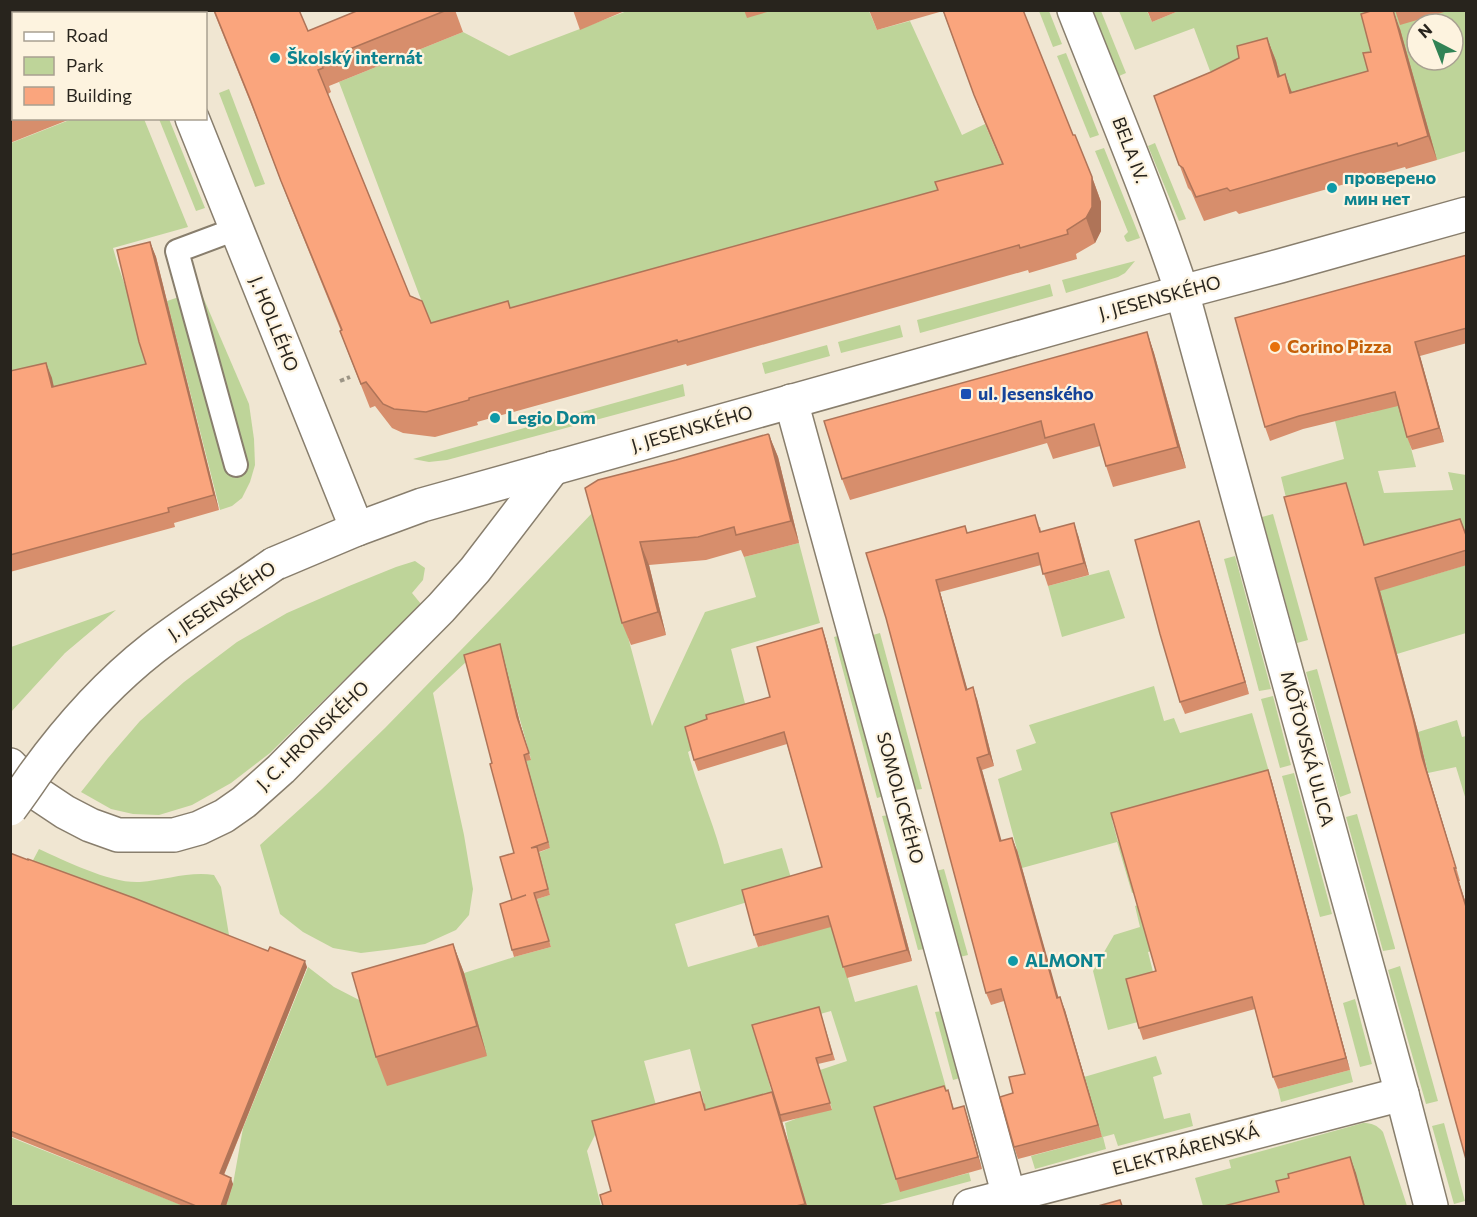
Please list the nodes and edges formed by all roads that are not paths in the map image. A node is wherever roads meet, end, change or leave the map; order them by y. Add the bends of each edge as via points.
1 (1074, 10) edge
2 (193, 120) edge
3 (1467, 214) edge
4 (236, 229) junction
5 (1182, 292) junction
6 (791, 401) junction
7 (236, 465) dead end
8 (553, 468) junction
9 (357, 529) junction
10 (10, 765) edge
11 (10, 809) edge
12 (1402, 1094) junction
13 (1009, 1196) junction
14 (970, 1206) edge
15 (1431, 1206) edge

1 - 5 street, BELA IV.
2 - 4 street, J. HOLLÉHO
3 - 5 street, J. JESENSKÉHO
4 - 7 lane via 177,251
4 - 9 street, J. HOLLÉHO
5 - 6 street, J. JESENSKÉHO
5 - 12 street, MÔŤOVSKÁ ULICA
6 - 8 street, J. JESENSKÉHO
6 - 13 street, SOMOLICKÉHO
8 - 9 street, J. JESENSKÉHO via 422,505
8 - 10 street, J. C. HRONSKÉHO via 441,608 281,770 224,816 174,835 118,835 65,812 38,794
9 - 11 street, J. JESENSKÉHO, bridge via 274,564 152,648 80,718
12 - 13 street, ELEKTRÁRENSKÁ
12 - 15 street, MÔŤOVSKÁ ULICA
13 - 14 street, ELEKTRÁRENSKÁ

